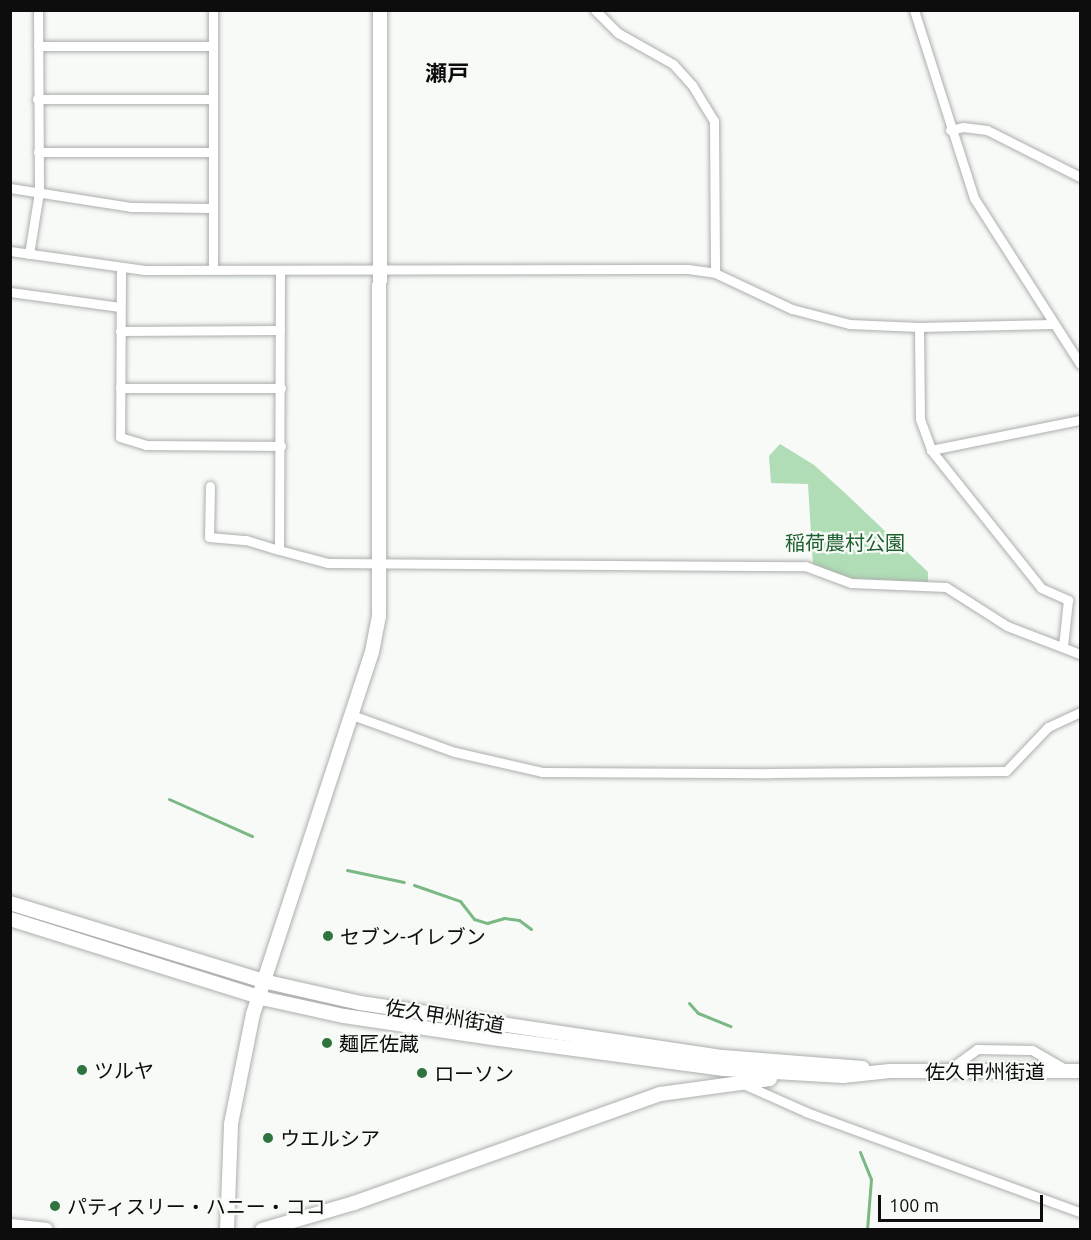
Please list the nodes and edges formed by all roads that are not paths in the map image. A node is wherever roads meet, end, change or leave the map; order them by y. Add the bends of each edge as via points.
1 (38, 10) edge
2 (213, 10) edge
3 (380, 10) edge
4 (594, 10) edge
5 (914, 10) edge
6 (38, 45) junction
7 (213, 46) junction
8 (38, 99) junction
9 (213, 99) junction
10 (950, 130) junction
11 (38, 152) junction
12 (213, 152) junction
13 (1080, 177) edge
14 (10, 188) edge
15 (39, 192) junction
16 (213, 208) junction
17 (10, 251) edge
18 (29, 254) junction
19 (121, 268) junction
20 (213, 269) junction
21 (380, 269) junction
22 (280, 270) junction
23 (715, 273) junction
24 (10, 292) edge
25 (120, 308) junction
26 (1053, 324) junction
27 (919, 327) junction
28 (280, 330) junction
29 (120, 331) junction
30 (1080, 364) edge
31 (120, 388) junction
32 (280, 388) junction
33 (1080, 420) edge
34 (281, 446) junction
35 (932, 450) junction
36 (210, 486) dead end
37 (279, 550) junction
38 (380, 561) junction
39 (1063, 646) junction
40 (1080, 654) edge
41 (1080, 712) edge
42 (352, 716) junction
43 (10, 903) edge
44 (10, 919) edge
45 (263, 981) junction
46 (259, 997) junction
47 (762, 1060) junction
48 (724, 1069) junction
49 (891, 1071) junction
50 (948, 1071) junction
51 (1074, 1071) edge
52 (843, 1076) junction
53 (738, 1081) junction
54 (660, 1094) junction
55 (1080, 1212) edge
56 (10, 1226) edge
57 (46, 1230) edge
58 (227, 1230) edge
59 (262, 1230) edge

1 - 6 street
2 - 7 street
3 - 21 street
4 - 23 street via 618,33 673,64 692,85 714,121
5 - 10 street
6 - 7 street
6 - 8 street
7 - 9 street
8 - 9 street
8 - 11 street
9 - 12 street
10 - 13 street via 987,130
10 - 26 street via 974,198
11 - 12 street
11 - 15 street
12 - 16 street
14 - 15 street
15 - 16 street via 131,207
15 - 18 street
16 - 20 street
17 - 18 street
18 - 19 street
19 - 20 street
19 - 25 street
20 - 22 street
21 - 22 street
21 - 23 street via 680,268
21 - 38 street
22 - 28 street
23 - 27 street via 817,317 849,324
24 - 25 street
25 - 29 street
26 - 27 street
26 - 30 street
27 - 35 street via 920,410
28 - 29 street
28 - 32 street
29 - 31 street
31 - 32 street
31 - 34 street via 120,437 146,445
32 - 34 street
33 - 35 street
34 - 37 street
35 - 39 street via 1041,588 1068,600
36 - 37 street via 209,537 246,540
37 - 38 street via 328,563
38 - 39 street via 805,566 851,582 946,587 1007,626
38 - 42 street via 376,636
39 - 40 street
41 - 42 street via 1048,727 1006,771 770,773 542,772 454,752
42 - 45 street
43 - 45 street, 佐久甲州街道
44 - 46 street, 佐久甲州街道
45 - 46 street
45 - 47 street, 佐久甲州街道 via 404,1011
46 - 48 street, 佐久甲州街道 via 385,1022
46 - 58 street via 232,1113
47 - 48 street
47 - 49 street, 佐久甲州街道
48 - 52 street, 佐久甲州街道
48 - 54 street
49 - 50 street, 佐久甲州街道
49 - 52 street, 佐久甲州街道
50 - 51 street, 佐久甲州街道
50 - 51 street via 976,1050 1032,1050
52 - 53 street
53 - 54 street
53 - 55 street via 806,1112
54 - 59 street via 354,1203
56 - 57 street

